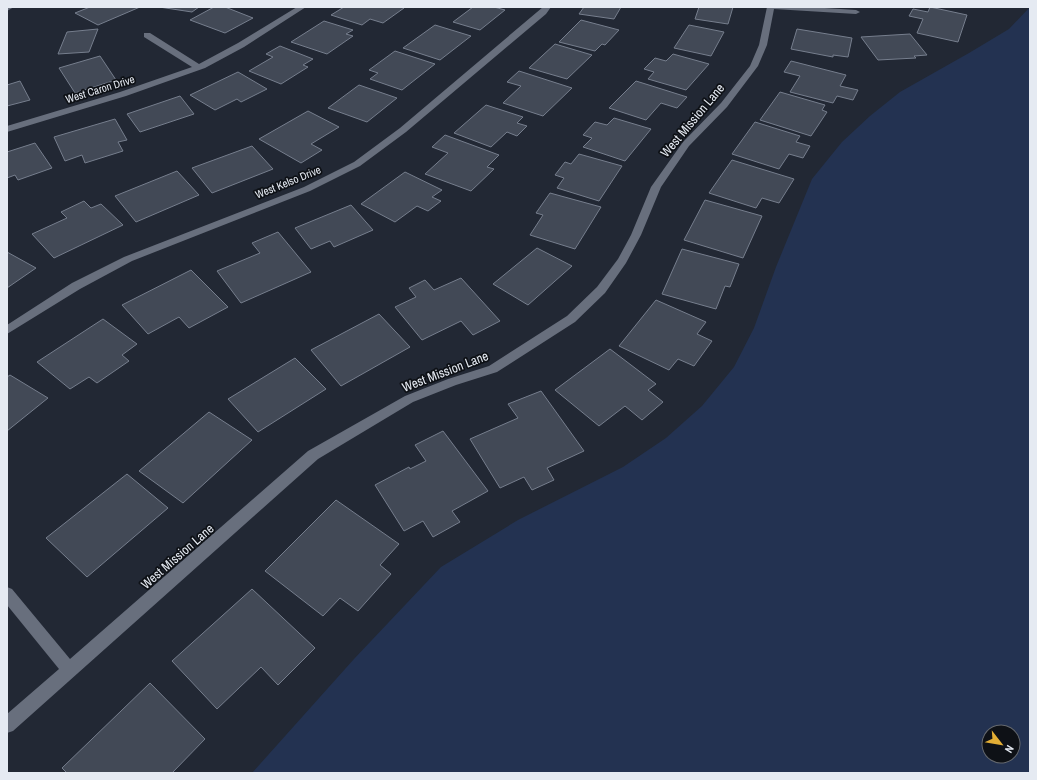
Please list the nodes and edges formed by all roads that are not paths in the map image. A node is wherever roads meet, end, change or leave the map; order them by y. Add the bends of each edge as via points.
1 (10, 7) edge
2 (302, 7) edge
3 (547, 7) edge
4 (771, 7) edge
5 (7, 9) edge
6 (856, 12) dead end
7 (147, 35) dead end
8 (198, 68) junction
9 (7, 129) edge
10 (7, 330) edge
11 (7, 594) edge
12 (69, 670) junction
13 (7, 725) edge

1 - 5 street
2 - 8 street, West Caron Drive
3 - 10 street, West Kelso Drive via 403,130 357,164 307,189 128,259 76,286
4 - 6 street
4 - 12 street, West Mission Lane via 763,45 754,66 724,106 686,144 656,187 636,236 602,290 571,319 493,369 409,399 313,455
7 - 8 street
8 - 9 street, West Caron Drive
11 - 12 street
12 - 13 street, West Mission Lane

